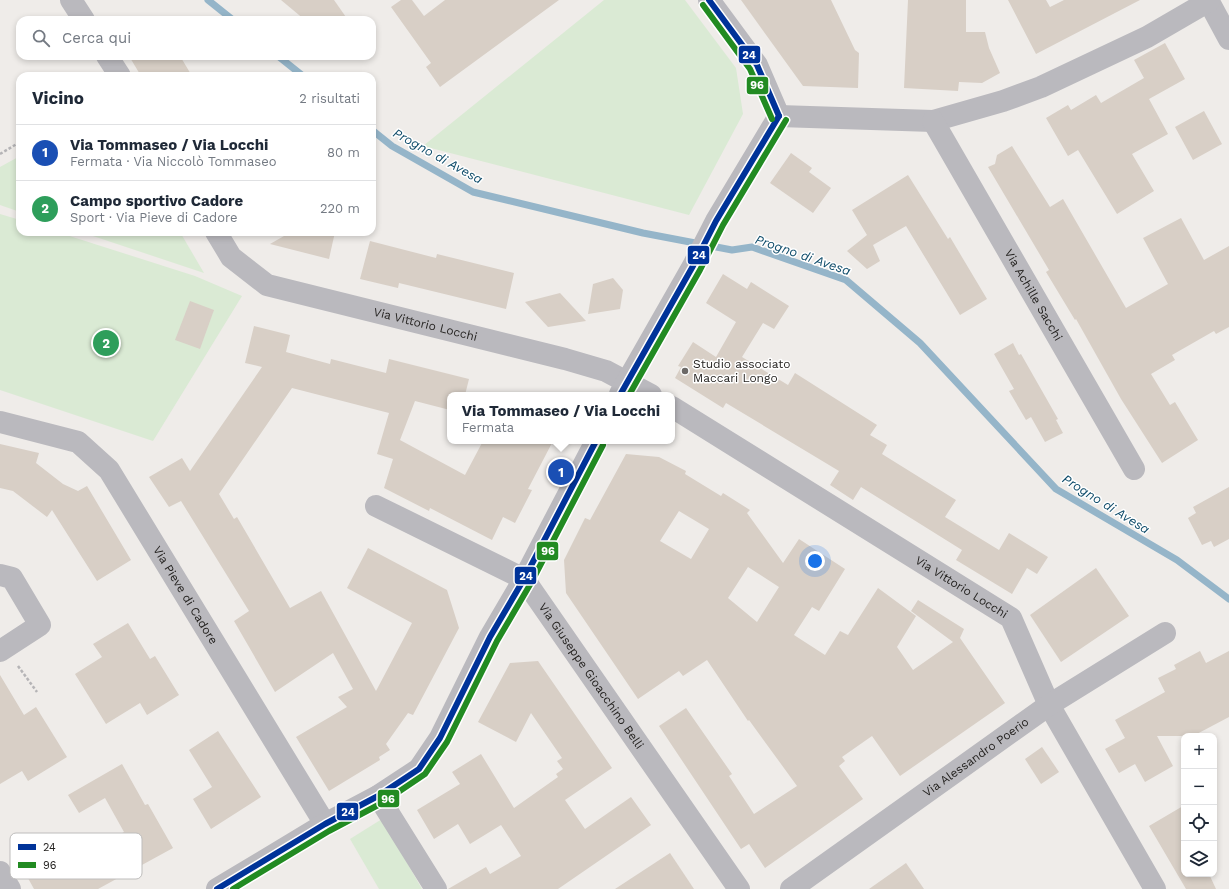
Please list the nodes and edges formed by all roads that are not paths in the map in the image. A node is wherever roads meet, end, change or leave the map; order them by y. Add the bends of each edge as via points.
1 (71, 0) edge
2 (709, 0) edge
3 (1209, 1) edge
4 (81, 16) edge
5 (1229, 39) edge
6 (110, 60) edge
7 (117, 72) edge
8 (779, 116) junction
9 (933, 121) junction
10 (218, 236) edge
11 (623, 388) edge
12 (639, 392) edge
13 (675, 409) edge
14 (0, 422) edge
15 (594, 444) edge
16 (1134, 469) dead end
17 (376, 506) dead end
18 (0, 575) edge
19 (524, 579) junction
20 (1165, 633) dead end
21 (2, 650) edge
22 (1049, 705) junction
23 (378, 796) junction
24 (325, 824) junction
25 (0, 872) edge
26 (10, 889) edge
27 (217, 889) edge
28 (436, 889) edge
29 (739, 889) edge
30 (791, 889) edge
31 (1155, 889) edge

1 - 4 street
2 - 8 street via 757,65
3 - 5 street
3 - 9 street via 1147,37 1041,87
6 - 7 street
8 - 9 street
8 - 11 street via 716,221
9 - 16 street, Via Achille Sacchi
10 - 11 street, Via Vittorio Locchi via 231,257 267,285 565,359 606,372
11 - 12 street, Via Vittorio Locchi
13 - 22 street, Via Vittorio Locchi via 1011,618
14 - 24 street, Via Pieve di Cadore via 78,442 109,470
15 - 19 street
17 - 19 street, Via Giuseppe Gioacchino Belli
18 - 21 street via 12,578 40,625
19 - 23 street via 490,637 440,738 419,769
19 - 29 street, Via Giuseppe Gioacchino Belli
20 - 22 street, Via Alessandro Poerio
22 - 30 street, Via Alessandro Poerio
22 - 31 street, Via Vittorio Locchi
23 - 24 street
23 - 28 street
24 - 27 street
25 - 26 street

